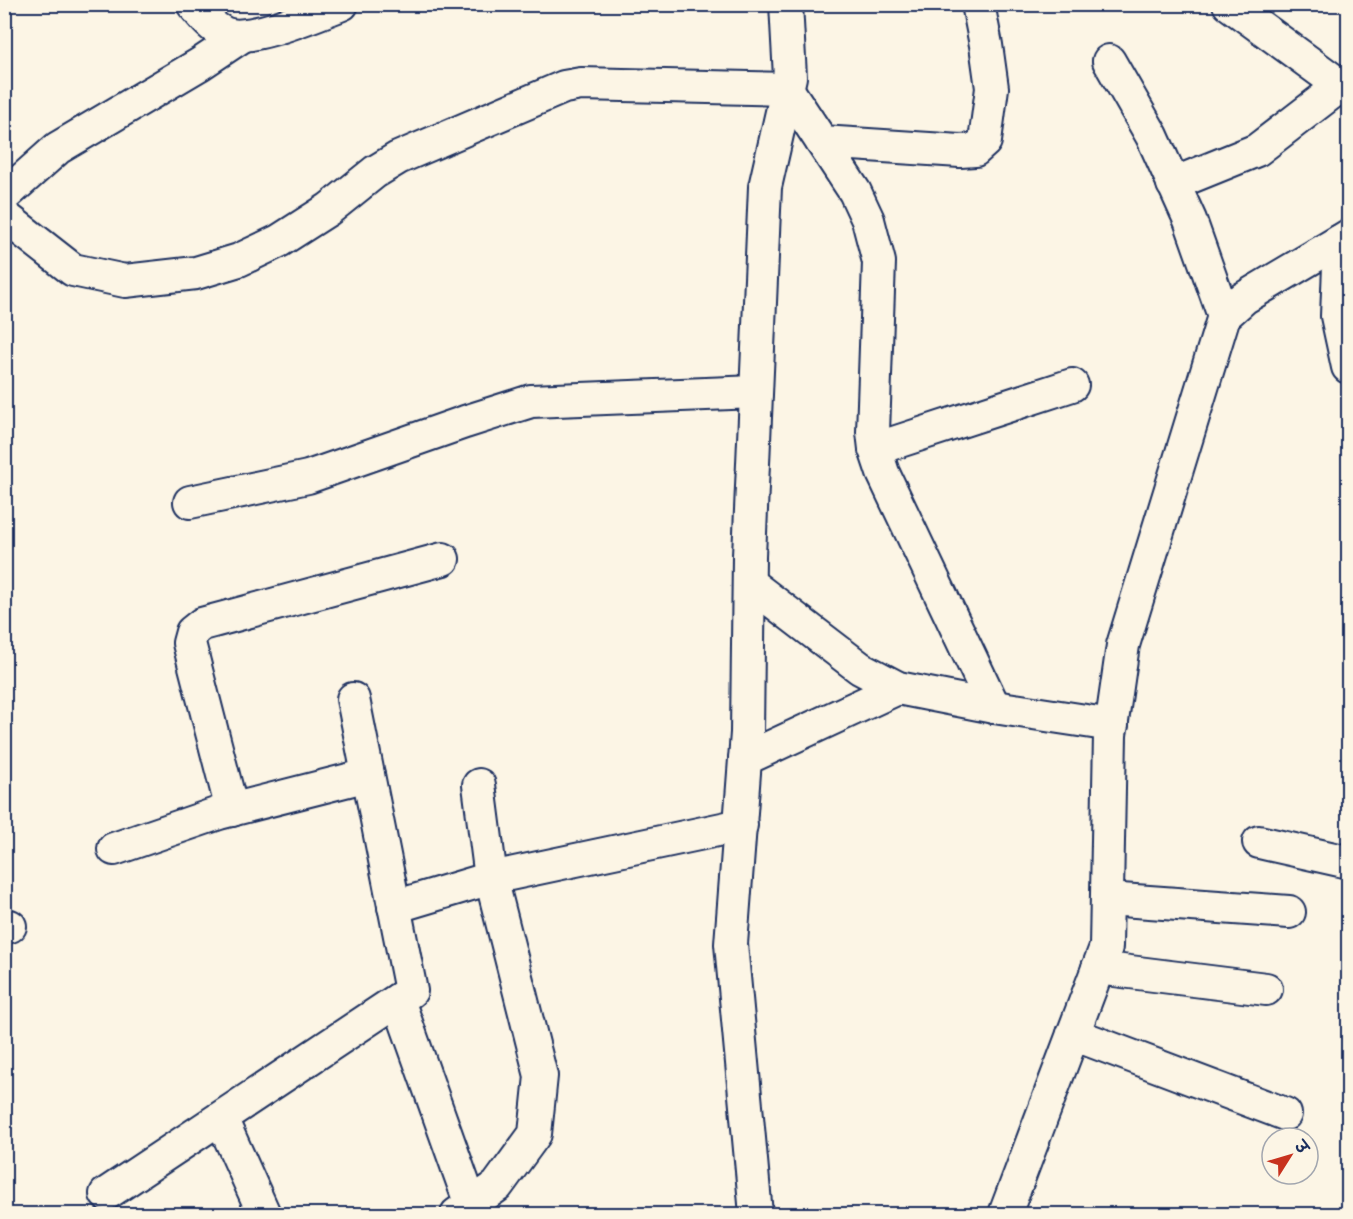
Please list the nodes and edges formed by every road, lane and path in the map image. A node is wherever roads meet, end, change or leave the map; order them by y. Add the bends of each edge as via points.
1 (193, 4) edge
2 (342, 4) edge
3 (786, 4) edge
4 (978, 4) edge
5 (1229, 4) edge
6 (242, 36) junction
7 (1108, 61) dead end
8 (1346, 85) edge
9 (787, 89) junction
10 (822, 142) junction
11 (1173, 184) junction
12 (4, 196) edge
13 (4, 216) edge
14 (1344, 239) edge
15 (1224, 316) junction
16 (1348, 367) edge
17 (1072, 385) dead end
18 (756, 392) junction
19 (875, 449) junction
20 (190, 502) dead end
21 (443, 559) dead end
22 (749, 583) junction
23 (898, 688) junction
24 (353, 699) dead end
25 (994, 707) junction
26 (1112, 725) junction
27 (746, 759) junction
28 (368, 775) junction
29 (479, 785) dead end
30 (232, 810) junction
31 (741, 825) junction
32 (1259, 842) dead end
33 (114, 849) dead end
34 (1348, 862) edge
35 (491, 878) junction
36 (1107, 899) junction
37 (394, 907) junction
38 (1289, 912) dead end
39 (1098, 968) junction
40 (1266, 989) dead end
41 (398, 1000) junction
42 (1073, 1034) junction
43 (1285, 1114) dead end
44 (221, 1118) junction
45 (106, 1194) dead end
46 (464, 1210) edge
47 (264, 1215) edge
48 (756, 1215) edge
49 (1005, 1215) edge

1 - 6 street via 210,25 226,35
2 - 6 street
3 - 9 street
4 - 10 street via 992,88 985,141 975,150
5 - 8 street
6 - 12 street via 58,148
7 - 11 street via 1152,136
8 - 11 street via 1257,150
9 - 10 street
9 - 13 street via 581,84 564,87 398,158 279,241 239,260 196,273 125,281 73,270
9 - 18 street via 765,187
10 - 19 street via 855,192 868,220 879,262
11 - 15 street
14 - 15 street via 1244,298
14 - 16 street via 1337,315
15 - 26 street via 1122,645
17 - 19 street
18 - 20 street via 531,401 308,477
18 - 22 street
19 - 25 street
21 - 30 street via 202,624 192,632 189,644
22 - 23 street via 860,669
22 - 27 street
23 - 25 street
23 - 27 street
24 - 28 street
25 - 26 street
26 - 36 street
27 - 31 street
28 - 30 street
28 - 37 street
29 - 35 street
30 - 33 street
31 - 35 street
31 - 48 street via 731,944
32 - 34 street
35 - 37 street
35 - 46 street via 541,1076 535,1134 497,1186
36 - 38 street
36 - 39 street via 1106,947
37 - 41 street via 411,991
39 - 40 street
39 - 42 street
41 - 44 street
41 - 46 street
42 - 43 street
42 - 49 street
44 - 45 street
44 - 47 street

